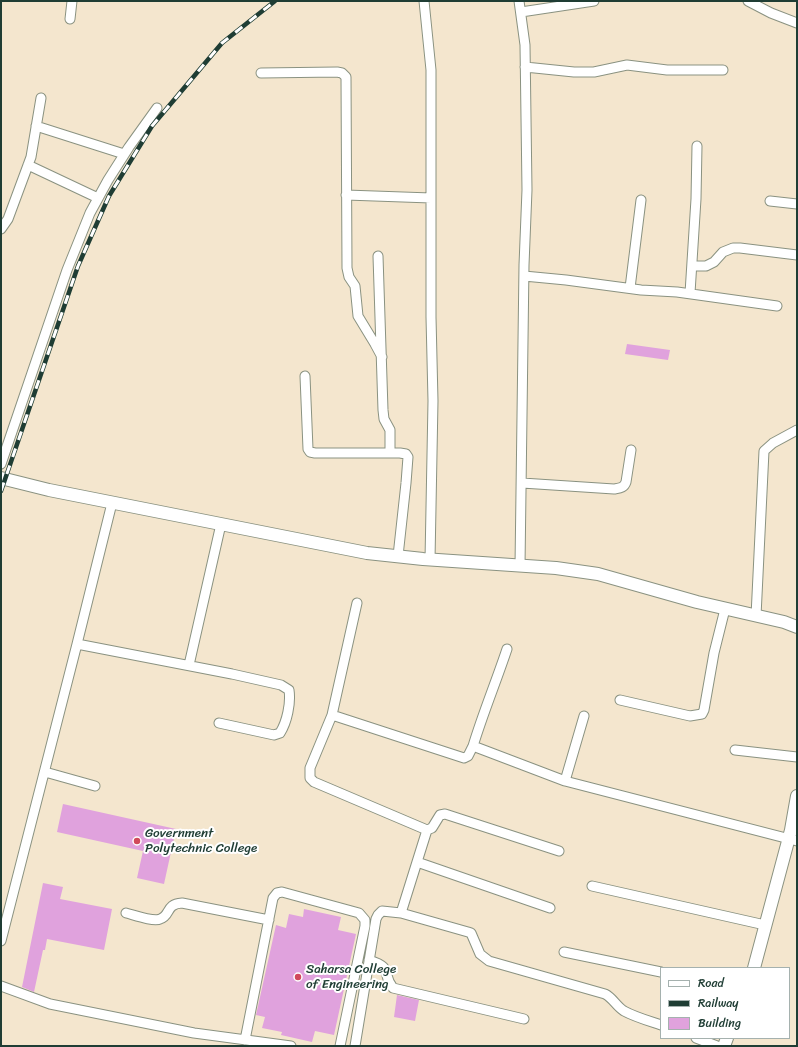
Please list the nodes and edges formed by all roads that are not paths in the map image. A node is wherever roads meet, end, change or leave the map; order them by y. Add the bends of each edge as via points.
1 (72, 1) edge
2 (424, 1) edge
3 (519, 1) edge
4 (594, 1) edge
5 (748, 1) edge
6 (521, 12) junction
7 (70, 19) dead end
8 (797, 23) edge
9 (525, 67) junction
10 (723, 70) dead end
11 (261, 73) dead end
12 (41, 98) dead end
13 (157, 108) dead end
14 (36, 126) junction
15 (697, 146) dead end
16 (124, 154) junction
17 (28, 165) junction
18 (346, 195) junction
19 (98, 198) junction
20 (431, 198) junction
21 (641, 200) dead end
22 (770, 201) dead end
23 (797, 204) edge
24 (1, 229) edge
25 (797, 255) edge
26 (378, 256) dead end
27 (692, 266) junction
28 (524, 276) junction
29 (630, 288) junction
30 (690, 293) junction
31 (777, 306) dead end
32 (382, 357) junction
33 (305, 376) dead end
34 (797, 430) edge
35 (631, 450) dead end
36 (390, 453) junction
37 (1, 464) edge
38 (1, 478) edge
39 (522, 483) junction
40 (112, 503) junction
41 (221, 524) junction
42 (398, 556) junction
43 (430, 560) junction
44 (520, 566) junction
45 (357, 604) dead end
46 (725, 609) junction
47 (756, 616) junction
48 (797, 627) edge
49 (77, 644) junction
50 (507, 649) dead end
51 (190, 665) junction
52 (620, 700) dead end
53 (332, 715) junction
54 (584, 716) dead end
55 (218, 723) dead end
56 (472, 746) junction
57 (735, 750) dead end
58 (797, 757) edge
59 (45, 772) junction
60 (565, 781) junction
61 (94, 786) dead end
62 (797, 796) edge
63 (427, 830) junction
64 (793, 839) edge
65 (559, 851) dead end
66 (417, 862) junction
67 (592, 886) dead end
68 (550, 908) dead end
69 (126, 913) dead end
70 (401, 913) junction
71 (269, 920) junction
72 (765, 925) junction
73 (1, 941) edge
74 (564, 952) dead end
75 (369, 960) junction
76 (754, 967) edge
77 (660, 972) edge
78 (1, 986) edge
79 (524, 1019) dead end
80 (660, 1025) edge
81 (699, 1039) edge
82 (245, 1040) junction
83 (291, 1046) edge
84 (340, 1046) edge
85 (355, 1046) edge
86 (717, 1046) edge

1 - 7 street
2 - 20 street via 431,70
3 - 6 street
4 - 6 street
5 - 8 street
6 - 9 street
9 - 10 street via 574,72 594,72 627,65 667,70
9 - 28 street via 527,190
11 - 18 street via 337,72 346,77
12 - 14 street
13 - 16 street
14 - 16 street
14 - 17 street
15 - 27 street
16 - 19 street
17 - 19 street
17 - 24 street via 8,219
18 - 20 street
18 - 32 street via 347,272 355,286 358,316
19 - 37 street via 67,270
20 - 43 street
21 - 29 street
22 - 23 street
25 - 27 street via 733,248 723,252 706,266
26 - 32 street
27 - 30 street
28 - 29 street
28 - 39 street
29 - 30 street
30 - 31 street
32 - 36 street via 383,410 384,419 390,430
33 - 36 street via 310,452
34 - 47 street via 766,447 764,451
35 - 39 street via 625,486 621,488
36 - 42 street via 406,454 408,457
38 - 40 main road
39 - 44 street
40 - 41 main road
40 - 49 street
41 - 42 main road via 368,553
41 - 51 street
42 - 43 main road
43 - 44 main road
44 - 46 main road via 598,574
45 - 53 street
46 - 47 main road
46 - 52 street via 702,714 690,716
47 - 48 main road
49 - 51 street
49 - 59 street
50 - 56 street
51 - 55 street via 281,685 289,690 289,705 280,733 274,735
53 - 56 street via 464,758 468,756
53 - 63 street via 310,768 310,778 314,782
54 - 60 street
56 - 60 street
57 - 58 street
59 - 61 street
59 - 73 street
60 - 64 street
62 - 64 main road
63 - 65 street via 432,828 440,815 445,814
63 - 66 street
64 - 72 main road
66 - 68 street
66 - 70 street
67 - 72 street
69 - 71 street via 161,919 172,906 182,903
70 - 75 street via 382,911 378,915
70 - 80 street via 471,933 480,954 489,961 605,994 625,1011
71 - 82 street
71 - 84 street via 273,898 282,892 359,913 365,920
72 - 76 main road
74 - 77 street
75 - 79 street via 382,965 394,988
75 - 85 street
78 - 82 street via 50,1004 194,1033
81 - 86 street
82 - 83 street

